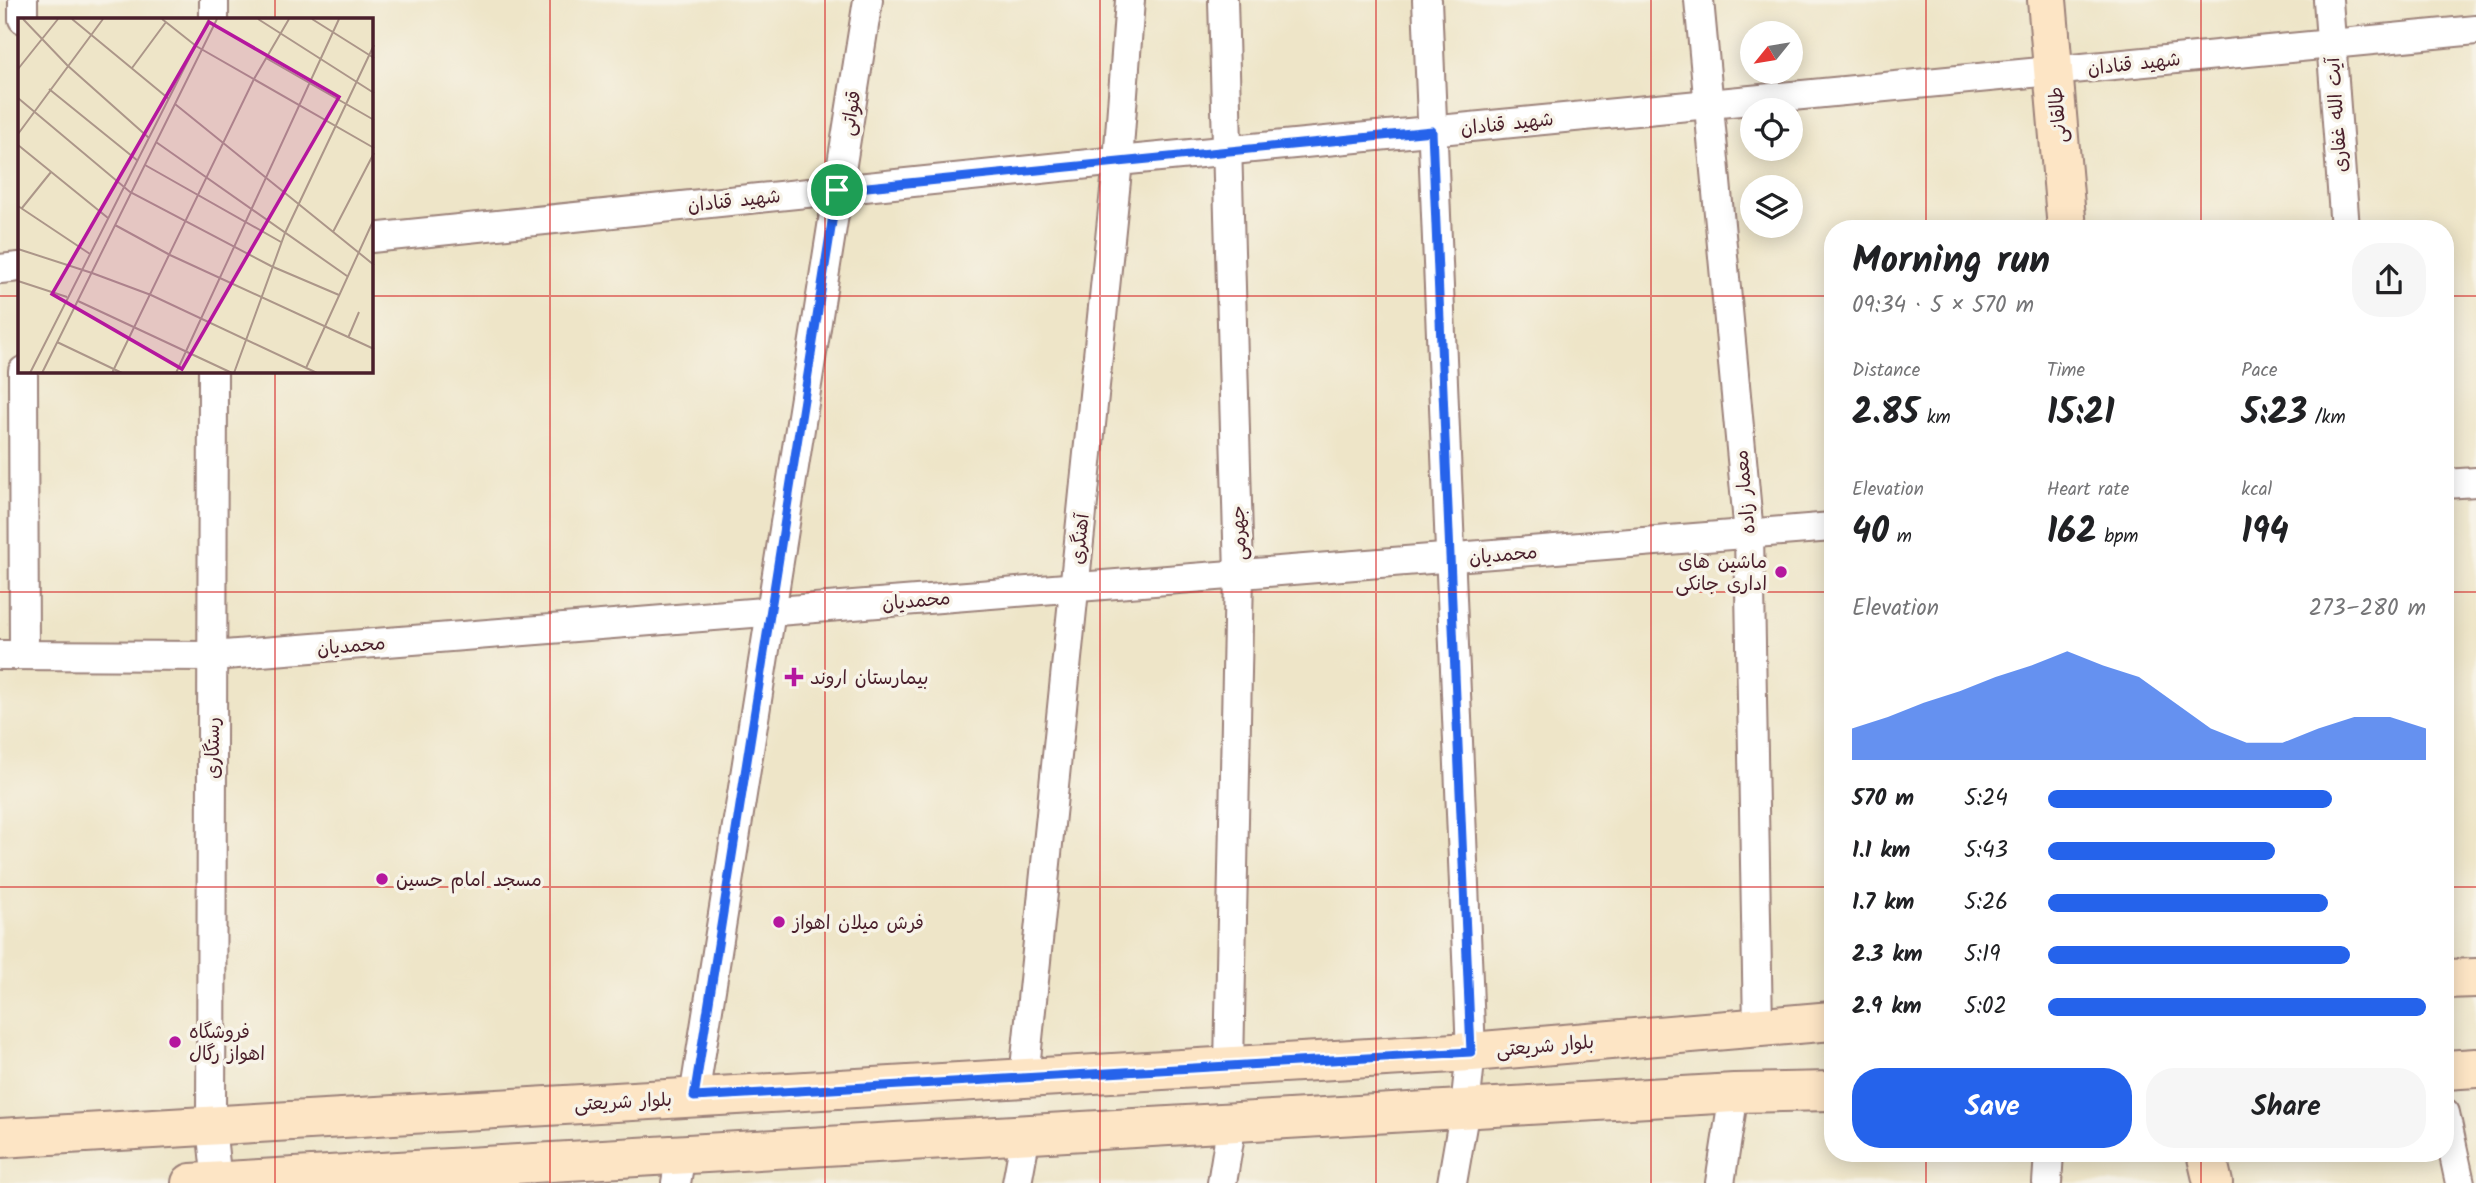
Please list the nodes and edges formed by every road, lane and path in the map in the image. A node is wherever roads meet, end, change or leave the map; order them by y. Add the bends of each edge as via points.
1 (23, 0) edge
2 (214, 0) edge
3 (868, 0) edge
4 (1130, 0) edge
5 (1223, 0) edge
6 (1427, 0) edge
7 (1699, 0) edge
8 (2047, 0) edge
9 (2328, 0) edge
10 (23, 18) edge
11 (214, 18) edge
12 (2476, 30) edge
13 (2331, 44) junction
14 (2053, 70) junction
15 (1709, 104) junction
16 (1432, 131) junction
17 (1227, 150) junction
18 (1118, 161) junction
19 (837, 190) junction
20 (2066, 220) edge
21 (2344, 220) edge
22 (373, 237) edge
23 (18, 267) edge
24 (0, 269) edge
25 (23, 373) edge
26 (213, 373) edge
27 (2476, 482) edge
28 (2454, 483) edge
29 (1824, 528) edge
30 (1749, 534) junction
31 (1450, 558) junction
32 (1239, 575) junction
33 (1074, 588) junction
34 (771, 612) junction
35 (12, 655) edge
36 (212, 656) junction
37 (2476, 978) edge
38 (2454, 979) edge
39 (1824, 1022) edge
40 (1758, 1027) junction
41 (1471, 1052) junction
42 (1229, 1066) junction
43 (2476, 1068) edge
44 (2454, 1069) edge
45 (1024, 1078) junction
46 (1824, 1091) edge
47 (1734, 1093) junction
48 (694, 1097) junction
49 (1465, 1108) junction
50 (1232, 1122) junction
51 (211, 1126) junction
52 (1026, 1134) junction
53 (0, 1138) edge
54 (2454, 1155) edge
55 (2048, 1162) edge
56 (2208, 1162) edge
57 (679, 1169) edge
58 (209, 1182) edge
59 (1017, 1183) edge
60 (1222, 1183) edge
61 (1452, 1183) edge
62 (1720, 1183) edge
63 (2047, 1183) edge
64 (2213, 1183) edge
65 (2460, 1183) edge

1 - 10 street
2 - 11 street
3 - 19 street, قنواتی
4 - 18 street, آهنگری
5 - 17 street, جهرمی
6 - 16 street
7 - 15 street, معمار زاده
8 - 14 main road, طالقانی
9 - 13 street, آیت الله غفاری
12 - 13 street, شهید قنادان
13 - 14 street, شهید قنادان
13 - 21 street, آیت الله غفاری
14 - 15 street, شهید قنادان
14 - 20 main road, طالقانی
15 - 16 street, شهید قنادان
15 - 30 street, معمار زاده
16 - 17 street, شهید قنادان
16 - 31 street
17 - 18 street, شهید قنادان
17 - 32 street, جهرمی
18 - 19 street, شهید قنادان
18 - 33 street, آهنگری
19 - 22 street, شهید قنادان
19 - 34 street, قنواتی
23 - 24 street
25 - 35 street
26 - 36 street, رستگاری
27 - 28 street
29 - 30 street, محمدیان
30 - 31 street, محمدیان
30 - 40 street, معمار زاده
31 - 32 street, محمدیان
31 - 41 street
32 - 33 street, محمدیان
32 - 42 street, جهرمی
33 - 34 street, محمدیان
33 - 45 street, آهنگری
34 - 36 street, محمدیان
34 - 48 street, قنواتی
35 - 36 street, محمدیان
36 - 51 street, رستگاری
37 - 38 main road
39 - 40 main road, بلوار شریعتی
40 - 41 main road, بلوار شریعتی
41 - 42 main road, بلوار شریعتی
41 - 49 street
42 - 45 main road, بلوار شریعتی
43 - 44 main road
45 - 48 main road, بلوار شریعتی
46 - 47 main road
47 - 49 main road
47 - 62 street
48 - 51 main road, بلوار شریعتی
49 - 50 main road
49 - 61 street
50 - 52 main road
50 - 60 street
51 - 53 main road, بلوار شریعتی
51 - 58 street, رستگاری
52 - 57 main road
52 - 59 street
54 - 65 street
55 - 63 street
56 - 64 main road
57 - 58 main road

